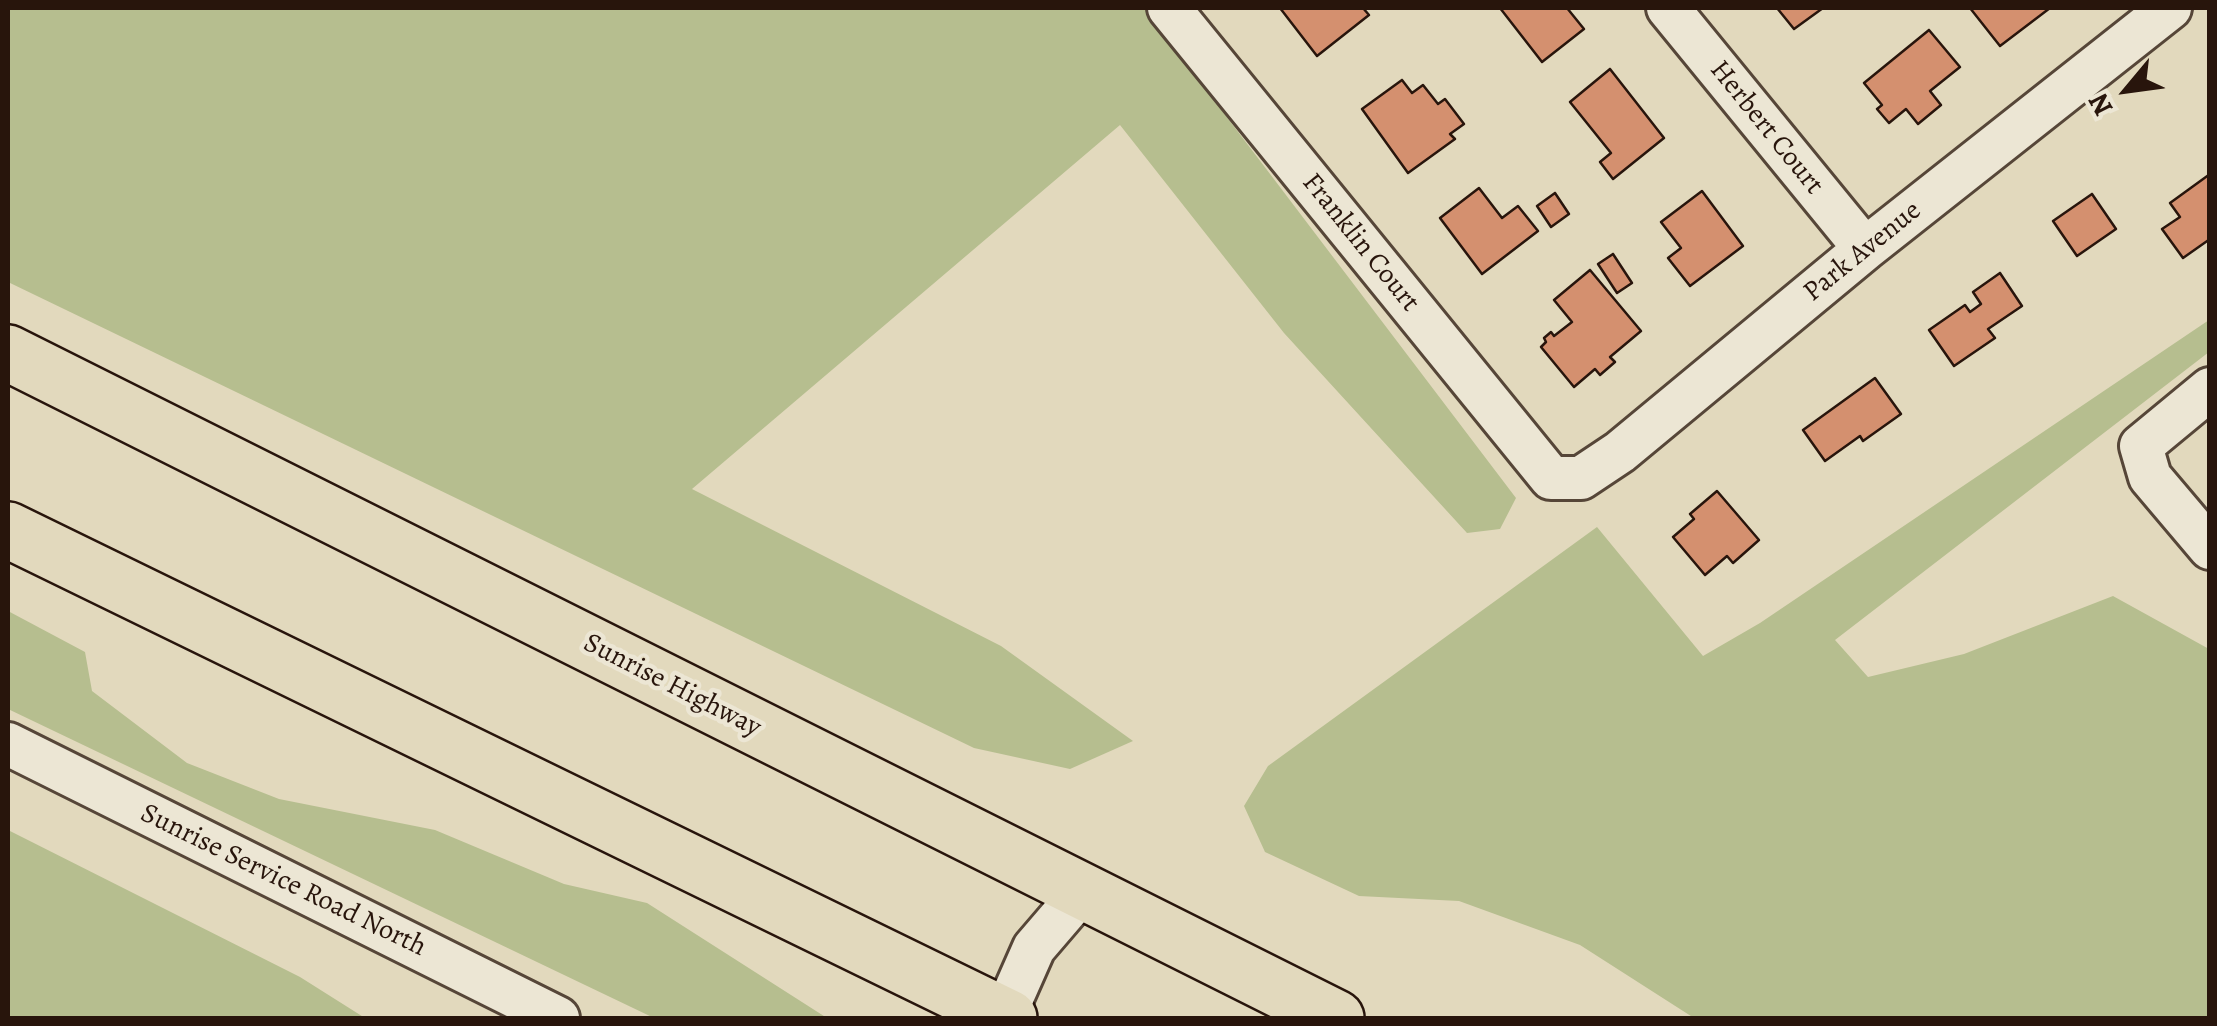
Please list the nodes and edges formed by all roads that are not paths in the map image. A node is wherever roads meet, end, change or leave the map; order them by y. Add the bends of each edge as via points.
1 (1169, 8) edge
2 (1668, 8) edge
3 (2170, 8) edge
4 (1865, 249) junction
5 (8, 353) edge
6 (2210, 388) edge
7 (1551, 478) joint
8 (8, 530) edge
9 (2210, 548) edge
10 (8, 744) edge
11 (1082, 892) junction
12 (1006, 1017) edge
13 (558, 1018) edge
14 (1336, 1018) edge

1 - 7 street, Franklin Court
2 - 4 street, Herbert Court
3 - 4 street, Park Avenue
4 - 7 street, Park Avenue via 1620,452 1581,478
5 - 11 highway, Sunrise Highway
6 - 9 street via 2141,446 2150,476
8 - 12 highway
10 - 13 street, Sunrise Service Road North
11 - 12 street via 1034,948
11 - 14 highway, Sunrise Highway

